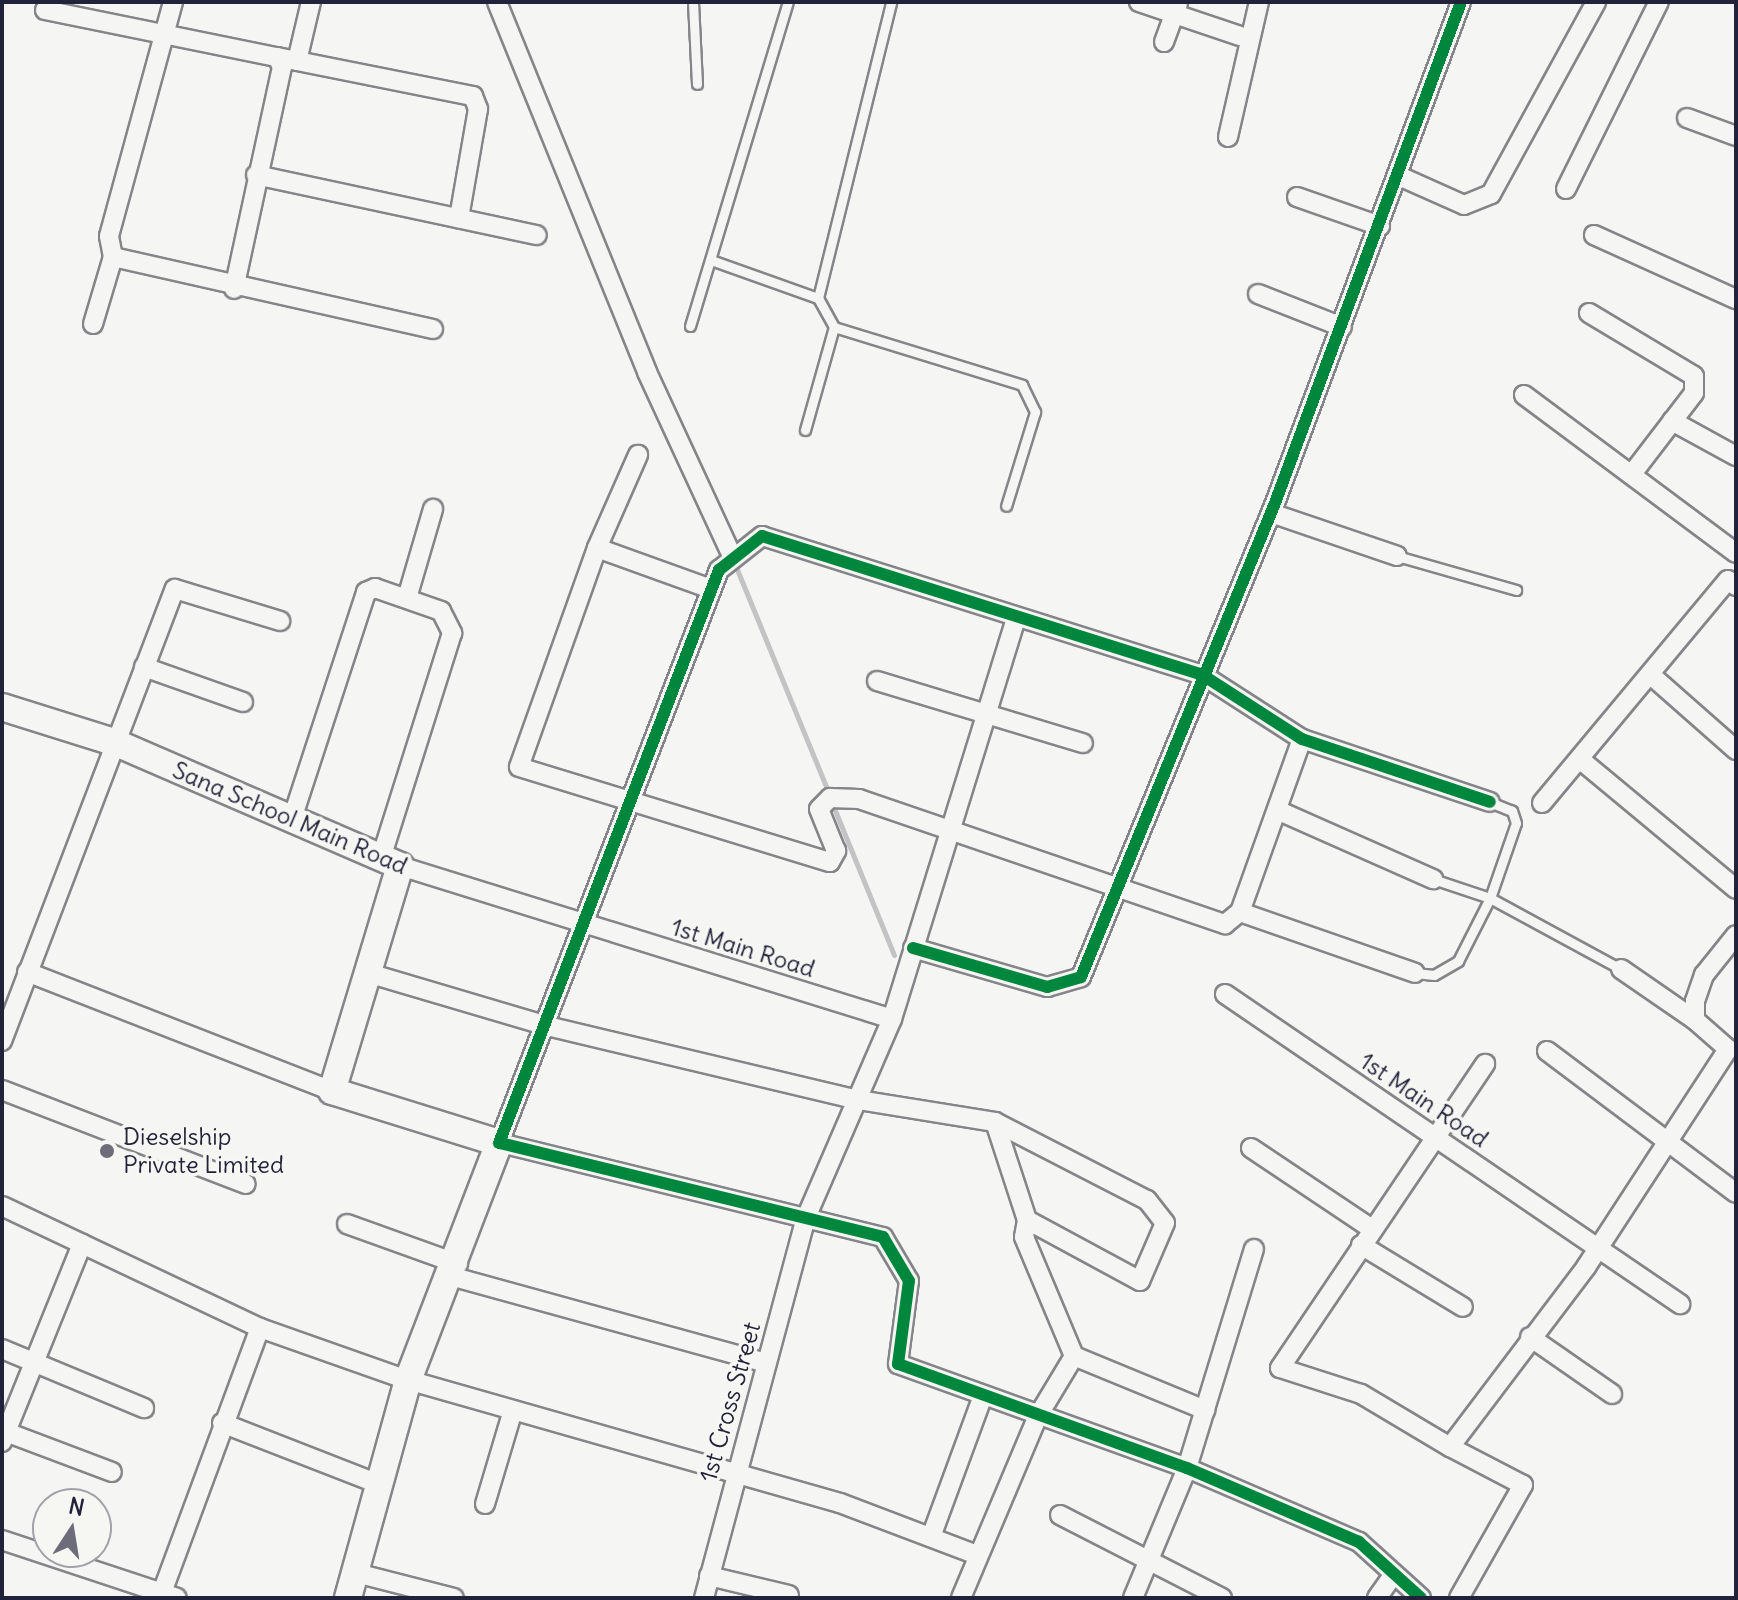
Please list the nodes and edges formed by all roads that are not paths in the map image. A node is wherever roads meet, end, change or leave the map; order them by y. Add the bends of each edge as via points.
1 (173, 2) edge
2 (311, 2) edge
3 (497, 2) edge
4 (693, 2) edge
5 (788, 2) edge
6 (891, 2) edge
7 (1139, 2) edge
8 (1259, 2) edge
9 (1461, 2) edge
10 (1596, 2) edge
11 (1659, 2) edge
12 (1177, 8) edge
13 (45, 10) dead end
14 (162, 32) junction
15 (1240, 36) dead end
16 (1164, 42) dead end
17 (277, 57) junction
18 (297, 61) junction
19 (697, 84) dead end
20 (1687, 118) dead end
21 (1736, 136) edge
22 (1228, 137) dead end
23 (256, 175) junction
24 (1399, 176) junction
25 (1566, 189) dead end
26 (1297, 197) dead end
27 (459, 218) junction
28 (1380, 226) junction
29 (537, 235) dead end
30 (1594, 235) dead end
31 (113, 257) junction
32 (711, 260) junction
33 (234, 289) junction
34 (1258, 294) dead end
35 (818, 298) junction
36 (1736, 299) edge
37 (1589, 313) dead end
38 (93, 324) dead end
39 (690, 326) dead end
40 (834, 327) junction
41 (1342, 327) junction
42 (433, 329) dead end
43 (1524, 395) dead end
44 (1672, 421) junction
45 (805, 430) dead end
46 (638, 455) dead end
47 (1736, 456) edge
48 (1631, 475) junction
49 (1006, 506) dead end
50 (433, 509) dead end
51 (1271, 513) junction
52 (597, 548) junction
53 (1736, 553) edge
54 (731, 554) junction
55 (1397, 556) joint
56 (1733, 580) edge
57 (711, 589) junction
58 (1516, 590) dead end
59 (407, 598) junction
60 (1016, 618) junction
61 (280, 621) dead end
62 (144, 667) junction
63 (1201, 674) junction
64 (1652, 676) junction
65 (877, 681) dead end
66 (243, 702) dead end
67 (2, 707) edge
68 (986, 714) junction
69 (1302, 739) junction
70 (114, 742) junction
71 (1083, 743) dead end
72 (1736, 750) edge
73 (1582, 761) junction
74 (630, 797) junction
75 (1490, 802) joint
76 (1542, 803) dead end
77 (1277, 810) junction
78 (292, 819) junction
79 (947, 828) junction
80 (391, 862) junction
81 (1433, 879) joint
82 (1117, 888) junction
83 (1736, 889) edge
84 (1490, 898) junction
85 (1240, 912) junction
86 (581, 922) junction
87 (1736, 935) edge
88 (913, 948) junction
89 (1621, 969) joint
90 (27, 972) junction
91 (368, 973) junction
92 (1415, 973) joint
93 (1225, 994) dead end
94 (892, 1019) junction
95 (1695, 1020) junction
96 (543, 1025) junction
97 (2, 1041) edge
98 (1547, 1051) dead end
99 (1732, 1052) edge
100 (1485, 1064) dead end
101 (2, 1090) edge
102 (332, 1091) junction
103 (859, 1100) junction
104 (995, 1122) junction
105 (1433, 1136) junction
106 (499, 1143) junction
107 (1668, 1143) junction
108 (1251, 1148) dead end
109 (246, 1184) dead end
110 (1736, 1193) edge
111 (2, 1206) edge
112 (805, 1220) junction
113 (1027, 1220) junction
114 (347, 1224) dead end
115 (1372, 1229) junction
116 (82, 1244) junction
117 (1597, 1244) junction
118 (1361, 1245) junction
119 (1254, 1249) dead end
120 (456, 1270) junction
121 (1680, 1304) dead end
122 (1463, 1307) dead end
123 (260, 1328) junction
124 (1530, 1337) junction
125 (2, 1349) edge
126 (1074, 1356) junction
127 (766, 1363) junction
128 (33, 1364) junction
129 (408, 1380) junction
130 (1612, 1394) dead end
131 (983, 1396) junction
132 (144, 1408) dead end
133 (513, 1410) junction
134 (1205, 1410) junction
135 (1038, 1416) junction
136 (222, 1423) junction
137 (4, 1437) edge
138 (1450, 1447) junction
139 (1187, 1468) junction
140 (112, 1472) dead end
141 (732, 1473) junction
142 (376, 1483) junction
143 (485, 1504) dead end
144 (1060, 1515) dead end
145 (931, 1537) junction
146 (2, 1540) edge
147 (977, 1555) junction
148 (1151, 1562) junction
149 (1393, 1575) junction
150 (709, 1576) junction
151 (352, 1586) edge
152 (789, 1595) dead end
153 (166, 1596) edge
154 (454, 1598) edge
155 (704, 1598) edge
156 (961, 1598) edge
157 (1133, 1598) edge
158 (1222, 1598) edge
159 (1377, 1598) edge
160 (1421, 1598) edge
161 (1459, 1598) edge

1 - 14 street
2 - 18 street
3 - 54 street via 647,372
4 - 19 lane
5 - 32 lane
6 - 35 lane
7 - 12 street
8 - 22 street
9 - 24 street
10 - 24 street via 1491,194 1464,205
11 - 25 street
12 - 15 street
12 - 16 street
13 - 14 street
14 - 17 street
14 - 31 street via 109,236
17 - 18 street
17 - 23 street via 282,67
18 - 27 street via 473,96 478,109
20 - 21 street
23 - 27 street
23 - 33 street
24 - 28 street
26 - 28 street
27 - 29 street
28 - 41 street
30 - 36 street
31 - 33 street
31 - 38 street
32 - 35 lane
32 - 39 lane
33 - 42 street
34 - 41 street
35 - 40 lane
37 - 44 street via 1694,376 1694,393
40 - 45 lane
40 - 49 lane via 1022,385 1035,412
41 - 51 street
43 - 48 street
44 - 47 street
44 - 48 street
46 - 52 street
48 - 53 street
50 - 59 street
51 - 55 street
51 - 63 street
52 - 57 street
52 - 74 street via 519,767
54 - 57 street
54 - 60 street via 762,536
55 - 58 lane
56 - 64 street
57 - 74 street
59 - 78 street via 375,588 361,600
59 - 80 street via 441,611 452,633
60 - 63 street
60 - 68 street, 1st Cross Street
61 - 62 street via 175,589
62 - 66 street
62 - 70 street
63 - 69 street
63 - 82 street
64 - 72 street
64 - 73 street
65 - 68 street
67 - 70 street, Sana School Main Road
68 - 71 street
68 - 79 street, 1st Cross Street
69 - 75 street
69 - 77 street
70 - 78 street, Sana School Main Road
70 - 90 street
73 - 76 street
73 - 83 street
74 - 79 street via 830,862 836,851 819,809 830,798 859,799
74 - 86 street
75 - 84 lane via 1512,811 1516,823
77 - 81 street
77 - 85 street
78 - 80 street, Sana School Main Road
79 - 82 street
79 - 88 street, 1st Cross Street
80 - 86 street, Sana School Main Road
80 - 91 street
81 - 84 lane
82 - 85 street via 1225,924
82 - 88 street via 1081,977 1066,985 1047,987
84 - 89 lane
84 - 92 lane via 1458,961 1434,975
85 - 92 street
86 - 94 street, 1st Main Road
86 - 96 street
87 - 95 street via 1704,975
88 - 94 street, 1st Cross Street
89 - 95 street
90 - 97 street
90 - 102 street
91 - 96 street
91 - 102 street
93 - 105 street, 1st Main Road
94 - 103 street, 1st Cross Street
95 - 99 street
96 - 103 street
96 - 106 street
98 - 107 street
99 - 107 street
100 - 105 street
101 - 109 street
102 - 106 street
103 - 104 street
103 - 112 street, 1st Cross Street
104 - 113 street
104 - 113 street via 1147,1200 1165,1223 1140,1281
105 - 115 street
105 - 117 street, 1st Main Road
106 - 112 street
106 - 120 street
107 - 110 street
107 - 117 street
108 - 115 street
111 - 116 street
112 - 127 street, 1st Cross Street
112 - 131 street via 883,1237 909,1281 898,1364
113 - 126 street via 1024,1237
114 - 120 street
115 - 118 street
116 - 123 street
116 - 128 street
117 - 121 street, 1st Main Road
117 - 124 street
118 - 122 street
118 - 138 street via 1280,1368 1361,1394
119 - 134 street
120 - 127 street
120 - 129 street
123 - 129 street
123 - 136 street
124 - 130 street
124 - 138 street
125 - 128 street
126 - 134 street
126 - 135 street
127 - 141 street, 1st Cross Street
128 - 132 street
128 - 137 street
129 - 133 street
129 - 142 street
131 - 135 street
131 - 145 street
133 - 141 street
133 - 143 street
134 - 139 street
135 - 139 street
135 - 147 street
136 - 142 street
136 - 153 street
137 - 140 street
138 - 161 street via 1523,1485
139 - 148 street
139 - 149 street via 1359,1542
141 - 145 street
141 - 150 street, 1st Cross Street
142 - 151 street
144 - 148 street
145 - 147 street
146 - 153 street
147 - 156 street
148 - 157 street
148 - 158 street
149 - 159 street
149 - 160 street
150 - 152 street
150 - 155 street, 1st Cross Street
151 - 154 street

